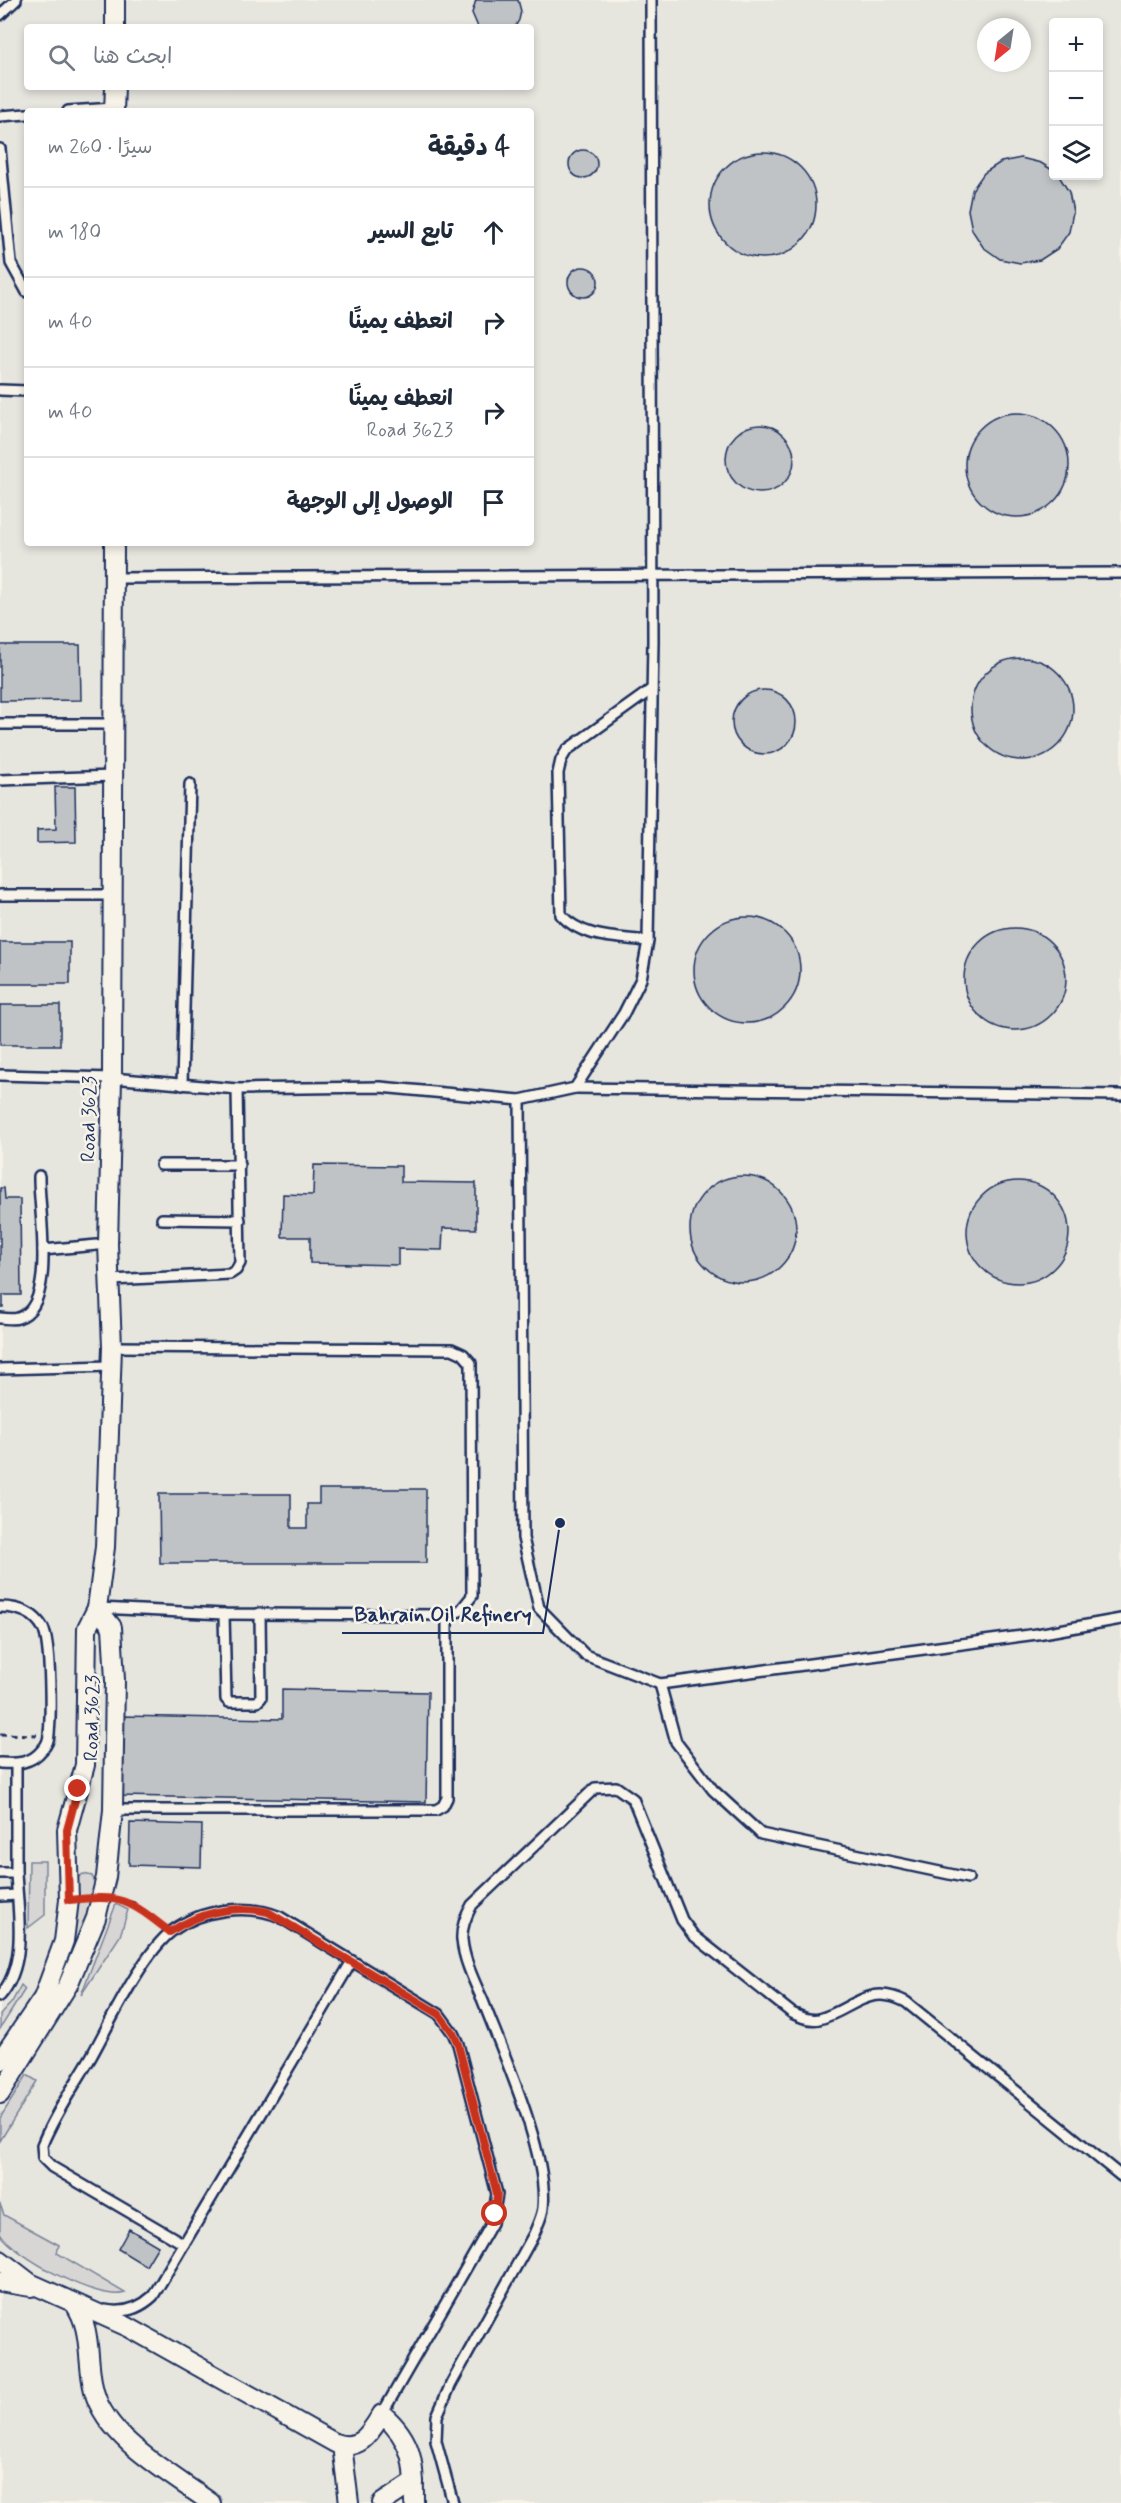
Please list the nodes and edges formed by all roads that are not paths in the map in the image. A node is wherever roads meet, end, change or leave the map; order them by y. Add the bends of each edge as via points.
1 (16, 0) edge
2 (115, 0) edge
3 (651, 0) edge
4 (0, 15) edge
5 (115, 24) edge
6 (115, 90) edge
7 (114, 108) edge
8 (24, 114) edge
9 (0, 116) edge
10 (0, 149) edge
11 (24, 287) edge
12 (0, 390) edge
13 (24, 391) edge
14 (114, 546) edge
15 (1121, 573) edge
16 (652, 578) junction
17 (115, 584) junction
18 (652, 689) junction
19 (0, 724) edge
20 (114, 724) junction
21 (113, 776) junction
22 (0, 780) edge
23 (190, 784) dead end
24 (0, 895) edge
25 (113, 895) junction
26 (648, 941) junction
27 (0, 1075) edge
28 (112, 1078) junction
29 (182, 1085) junction
30 (575, 1088) junction
31 (237, 1089) junction
32 (1121, 1095) edge
33 (520, 1100) junction
34 (161, 1165) dead end
35 (238, 1165) junction
36 (39, 1176) dead end
37 (162, 1219) dead end
38 (240, 1220) junction
39 (108, 1244) junction
40 (43, 1250) junction
41 (111, 1280) junction
42 (0, 1318) edge
43 (112, 1347) junction
44 (111, 1366) junction
45 (0, 1369) edge
46 (0, 1607) edge
47 (97, 1608) junction
48 (260, 1613) junction
49 (224, 1614) junction
50 (447, 1615) junction
51 (1121, 1619) edge
52 (660, 1684) junction
53 (0, 1763) edge
54 (16, 1764) junction
55 (113, 1810) junction
56 (0, 1873) edge
57 (16, 1874) junction
58 (968, 1878) dead end
59 (17, 1895) junction
60 (0, 1896) edge
61 (352, 1961) junction
62 (0, 1996) edge
63 (0, 2061) edge
64 (0, 2094) edge
65 (1121, 2176) edge
66 (184, 2244) junction
67 (0, 2260) edge
68 (0, 2282) edge
69 (44, 2290) junction
70 (74, 2303) junction
71 (116, 2322) junction
72 (87, 2331) junction
73 (382, 2414) junction
74 (342, 2445) junction
75 (414, 2482) junction
76 (211, 2503) edge
77 (350, 2503) edge
78 (382, 2503) edge
79 (414, 2503) edge
80 (453, 2503) edge

1 - 4 lane
2 - 5 street
3 - 16 lane
6 - 7 street
8 - 9 lane
10 - 11 lane via 11,263
12 - 13 lane
14 - 17 street
15 - 16 lane
16 - 17 lane via 369,575
16 - 18 lane
17 - 20 street, Road 3623
18 - 26 lane
18 - 26 lane via 567,750 558,773 561,915 572,927 590,934
19 - 20 lane
20 - 21 street, Road 3623
21 - 22 lane
21 - 25 street, Road 3623
23 - 29 lane
24 - 25 lane
25 - 28 street, Road 3623
26 - 30 lane via 641,979 624,1013
27 - 28 lane
28 - 29 lane
28 - 39 street, Road 3623
29 - 31 lane
30 - 32 lane
30 - 33 lane
31 - 33 lane via 380,1087
31 - 35 lane
33 - 52 lane via 523,1538 539,1608 585,1655
34 - 35 lane
35 - 38 lane
36 - 40 lane
37 - 38 lane
38 - 41 lane via 240,1263 230,1274
39 - 40 lane
39 - 41 street, Road 3623
40 - 42 lane via 41,1295 32,1310 18,1318
41 - 43 street, Road 3623
43 - 44 street, Road 3623
43 - 50 lane via 452,1349 463,1354 471,1363 472,1596 460,1611
44 - 45 lane
44 - 47 street, Road 3623 via 105,1547
46 - 54 lane via 20,1609 37,1620 47,1647 49,1735 37,1755
47 - 49 lane
47 - 55 street, Road 3623 via 112,1627
47 - 63 street, Road 3623 via 87,1628 85,1765 67,1830 69,1900 64,1941 43,1998
48 - 49 lane
48 - 49 lane via 261,1698 257,1702 226,1699
48 - 50 lane
50 - 55 lane via 447,1798 443,1806 436,1810
51 - 52 lane via 1037,1634
52 - 58 lane via 676,1742 713,1790 761,1834
53 - 54 lane
54 - 57 lane
55 - 64 street, Road 3623 via 109,1858 87,1942 68,1985
56 - 57 lane
57 - 59 lane
59 - 60 lane
59 - 62 lane via 18,1958 12,1979
61 - 66 lane
61 - 66 lane via 280,1917 256,1909 230,1910 170,1932 134,1983 44,2139 42,2151 52,2167
61 - 73 lane via 439,2014 453,2033 497,2194 488,2232
65 - 80 lane via 893,1995 877,1994 819,2019 792,2013 693,1935 682,1920 633,1798 616,1787 595,1788 472,1905 464,1920 462,1941 470,1969 541,2164 543,2211 450,2384 437,2416 436,2441
66 - 70 lane via 145,2304 113,2312
67 - 69 street
68 - 69 street
69 - 70 street
70 - 71 street
70 - 72 street
71 - 72 street
71 - 74 street
72 - 76 street via 94,2390 105,2417 124,2439
73 - 74 street via 362,2441
73 - 75 street via 406,2440
74 - 77 street
75 - 78 street
75 - 79 street

